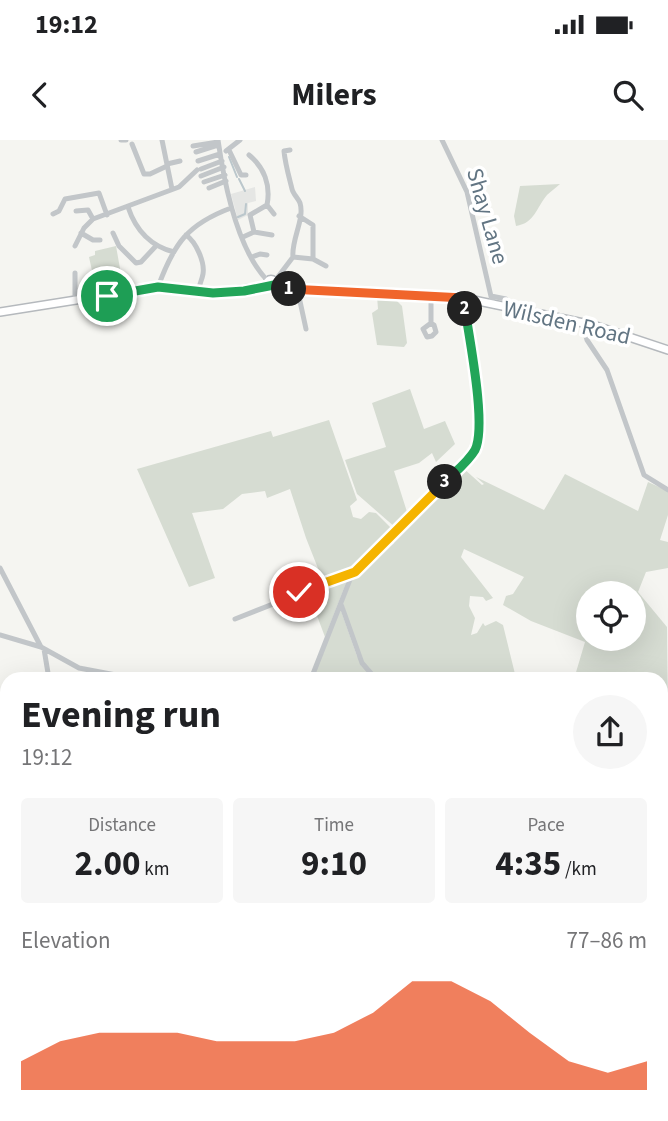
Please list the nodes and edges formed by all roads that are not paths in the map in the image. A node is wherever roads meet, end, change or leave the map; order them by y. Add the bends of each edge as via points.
1 (163, 140) edge
2 (442, 140) edge
3 (238, 141) edge
4 (218, 142) edge
5 (132, 144) dead end
6 (194, 149) dead end
7 (229, 150) junction
8 (290, 150) dead end
9 (220, 153) junction
10 (249, 155) dead end
11 (180, 160) dead end
12 (198, 161) dead end
13 (223, 164) junction
14 (167, 165) junction
15 (201, 174) junction
16 (246, 176) dead end
17 (226, 178) junction
18 (300, 180) dead end
19 (291, 181) junction
20 (209, 188) dead end
21 (172, 189) junction
22 (267, 205) junction
23 (128, 207) junction
24 (81, 208) dead end
25 (232, 208) junction
26 (53, 214) dead end
27 (274, 214) dead end
28 (107, 215) junction
29 (299, 216) junction
30 (93, 219) junction
31 (254, 232) junction
32 (81, 233) junction
33 (113, 233) dead end
34 (186, 235) junction
35 (272, 235) dead end
36 (243, 237) junction
37 (101, 239) dead end
38 (75, 247) dead end
39 (155, 247) junction
40 (174, 252) junction
41 (267, 255) dead end
42 (252, 257) junction
43 (293, 257) junction
44 (313, 258) junction
45 (326, 265) dead end
46 (75, 273) dead end
47 (163, 274) junction
48 (173, 277) dead end
49 (239, 282) dead end
50 (277, 284) junction
51 (158, 287) junction
52 (244, 291) junction
53 (198, 292) junction
54 (298, 292) junction
55 (491, 296) junction
56 (464, 298) junction
57 (431, 299) junction
58 (506, 299) dead end
59 (75, 302) junction
60 (493, 305) junction
61 (0, 312) edge
62 (582, 322) junction
63 (430, 323) dead end
64 (306, 329) dead end
65 (668, 350) edge
66 (668, 490) edge
67 (0, 568) edge
68 (355, 572) junction
69 (341, 602) junction
70 (235, 619) dead end
71 (0, 635) edge
72 (43, 648) junction
73 (48, 672) edge
74 (100, 672) edge
75 (314, 672) edge
76 (370, 672) edge

1 - 14 street
2 - 55 street, Shay Lane via 467,191
3 - 7 street
4 - 6 street
4 - 9 street
5 - 14 street via 144,174
7 - 9 street
7 - 16 street via 240,176
8 - 19 street via 284,151
9 - 12 street
9 - 13 street
10 - 22 street via 258,158 262,166
11 - 14 street
13 - 15 street
13 - 17 street
14 - 21 street
15 - 17 street
15 - 21 street
17 - 20 street
17 - 25 street
18 - 19 street
19 - 29 street via 301,204
21 - 23 street
22 - 27 street
22 - 31 street via 250,215
23 - 28 street
23 - 39 street via 138,229
24 - 30 street via 89,210
25 - 34 street via 199,221
25 - 36 street
26 - 28 street via 64,199 99,193
28 - 30 street
29 - 43 street
29 - 44 street via 313,225
30 - 32 street
31 - 35 street
31 - 36 street
32 - 37 street
32 - 38 street
33 - 39 street via 136,263
34 - 40 street
34 - 53 street via 203,269
36 - 42 street
39 - 40 street
40 - 47 street
41 - 42 street
42 - 50 street
43 - 44 street
43 - 50 street
44 - 45 street
46 - 59 street
47 - 48 street
47 - 51 street
49 - 52 street
50 - 52 main road
50 - 54 main road, Wilsden Road
51 - 53 main road
51 - 59 main road
52 - 53 main road
54 - 57 main road, Wilsden Road
54 - 64 street
55 - 58 street
55 - 60 street, Shay Lane
56 - 57 main road, Wilsden Road
56 - 60 main road, Wilsden Road
56 - 68 street via 478,413 477,444
57 - 63 street
59 - 61 main road
60 - 62 main road, Wilsden Road
62 - 65 main road, Wilsden Road
62 - 66 street via 587,340 607,370 644,475
67 - 72 street
68 - 69 street
68 - 70 street
69 - 75 street
69 - 76 street via 362,663
71 - 72 street
72 - 73 street
72 - 74 street via 79,668

